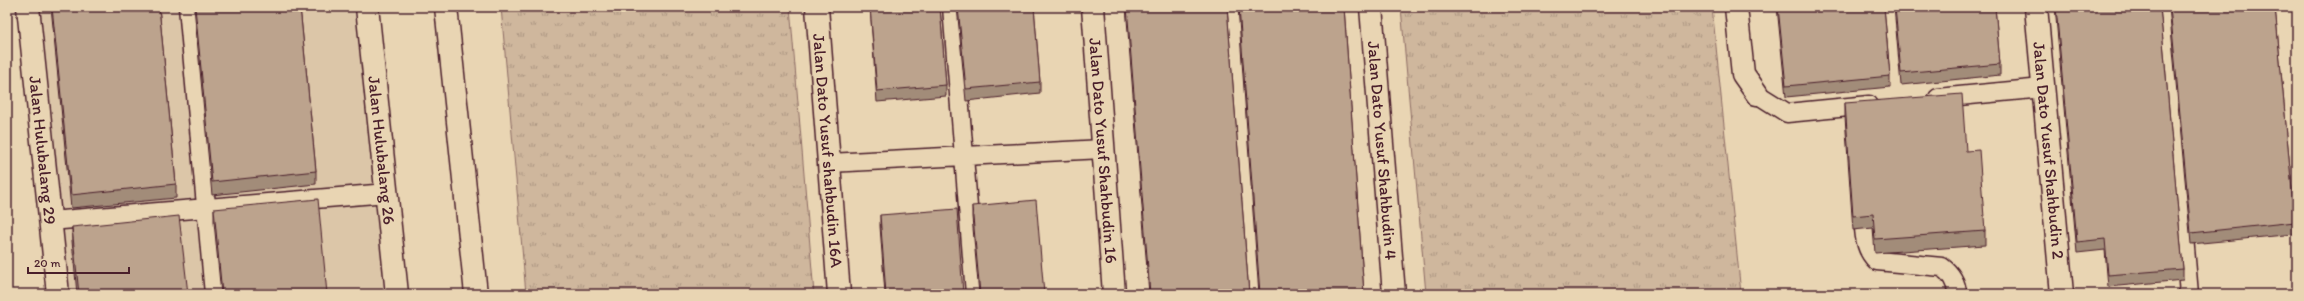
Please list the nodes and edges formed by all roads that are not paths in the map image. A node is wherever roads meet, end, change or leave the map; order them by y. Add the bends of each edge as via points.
1 (28, 7) edge
2 (188, 7) edge
3 (368, 7) edge
4 (446, 7) edge
5 (817, 7) edge
6 (952, 7) edge
7 (1092, 7) edge
8 (1232, 7) edge
9 (1371, 7) edge
10 (1736, 7) edge
11 (2036, 7) edge
12 (2164, 7) edge
13 (2043, 88) junction
14 (1757, 94) joint
15 (1918, 100) edge
16 (1887, 103) edge
17 (1103, 149) junction
18 (964, 156) junction
19 (829, 163) junction
20 (387, 193) junction
21 (1862, 193) edge
22 (206, 208) junction
23 (50, 221) junction
24 (58, 294) edge
25 (214, 294) edge
26 (397, 294) edge
27 (476, 294) edge
28 (840, 294) edge
29 (975, 294) edge
30 (1114, 294) edge
31 (1252, 294) edge
32 (1394, 294) edge
33 (1957, 294) edge
34 (2062, 294) edge
35 (2189, 294) edge

1 - 23 street, Jalan Hulubalang 29
2 - 22 lane
3 - 20 street, Jalan Hulubalang 26
4 - 27 street
5 - 19 street, Jalan Dato Yusuf shahbudin 16A
6 - 18 lane
7 - 17 street, Jalan Dato Yusuf Shahbudin 16
8 - 31 lane
9 - 32 street, Jalan Dato Yusuf Shahbudin 4
10 - 14 street via 1743,74
11 - 13 street, Jalan Dato Yusuf Shahbudin 2
12 - 35 lane
13 - 15 lane
13 - 34 street, Jalan Dato Yusuf Shahbudin 2
14 - 16 lane via 1787,113
17 - 18 lane
17 - 30 street, Jalan Dato Yusuf Shahbudin 16
18 - 19 lane
18 - 29 lane
19 - 28 street, Jalan Dato Yusuf shahbudin 16A
20 - 22 lane
20 - 26 street, Jalan Hulubalang 26
21 - 33 lane via 1864,238 1871,256 1877,261 1942,267 1949,272
22 - 23 lane
22 - 25 lane
23 - 24 street, Jalan Hulubalang 29

